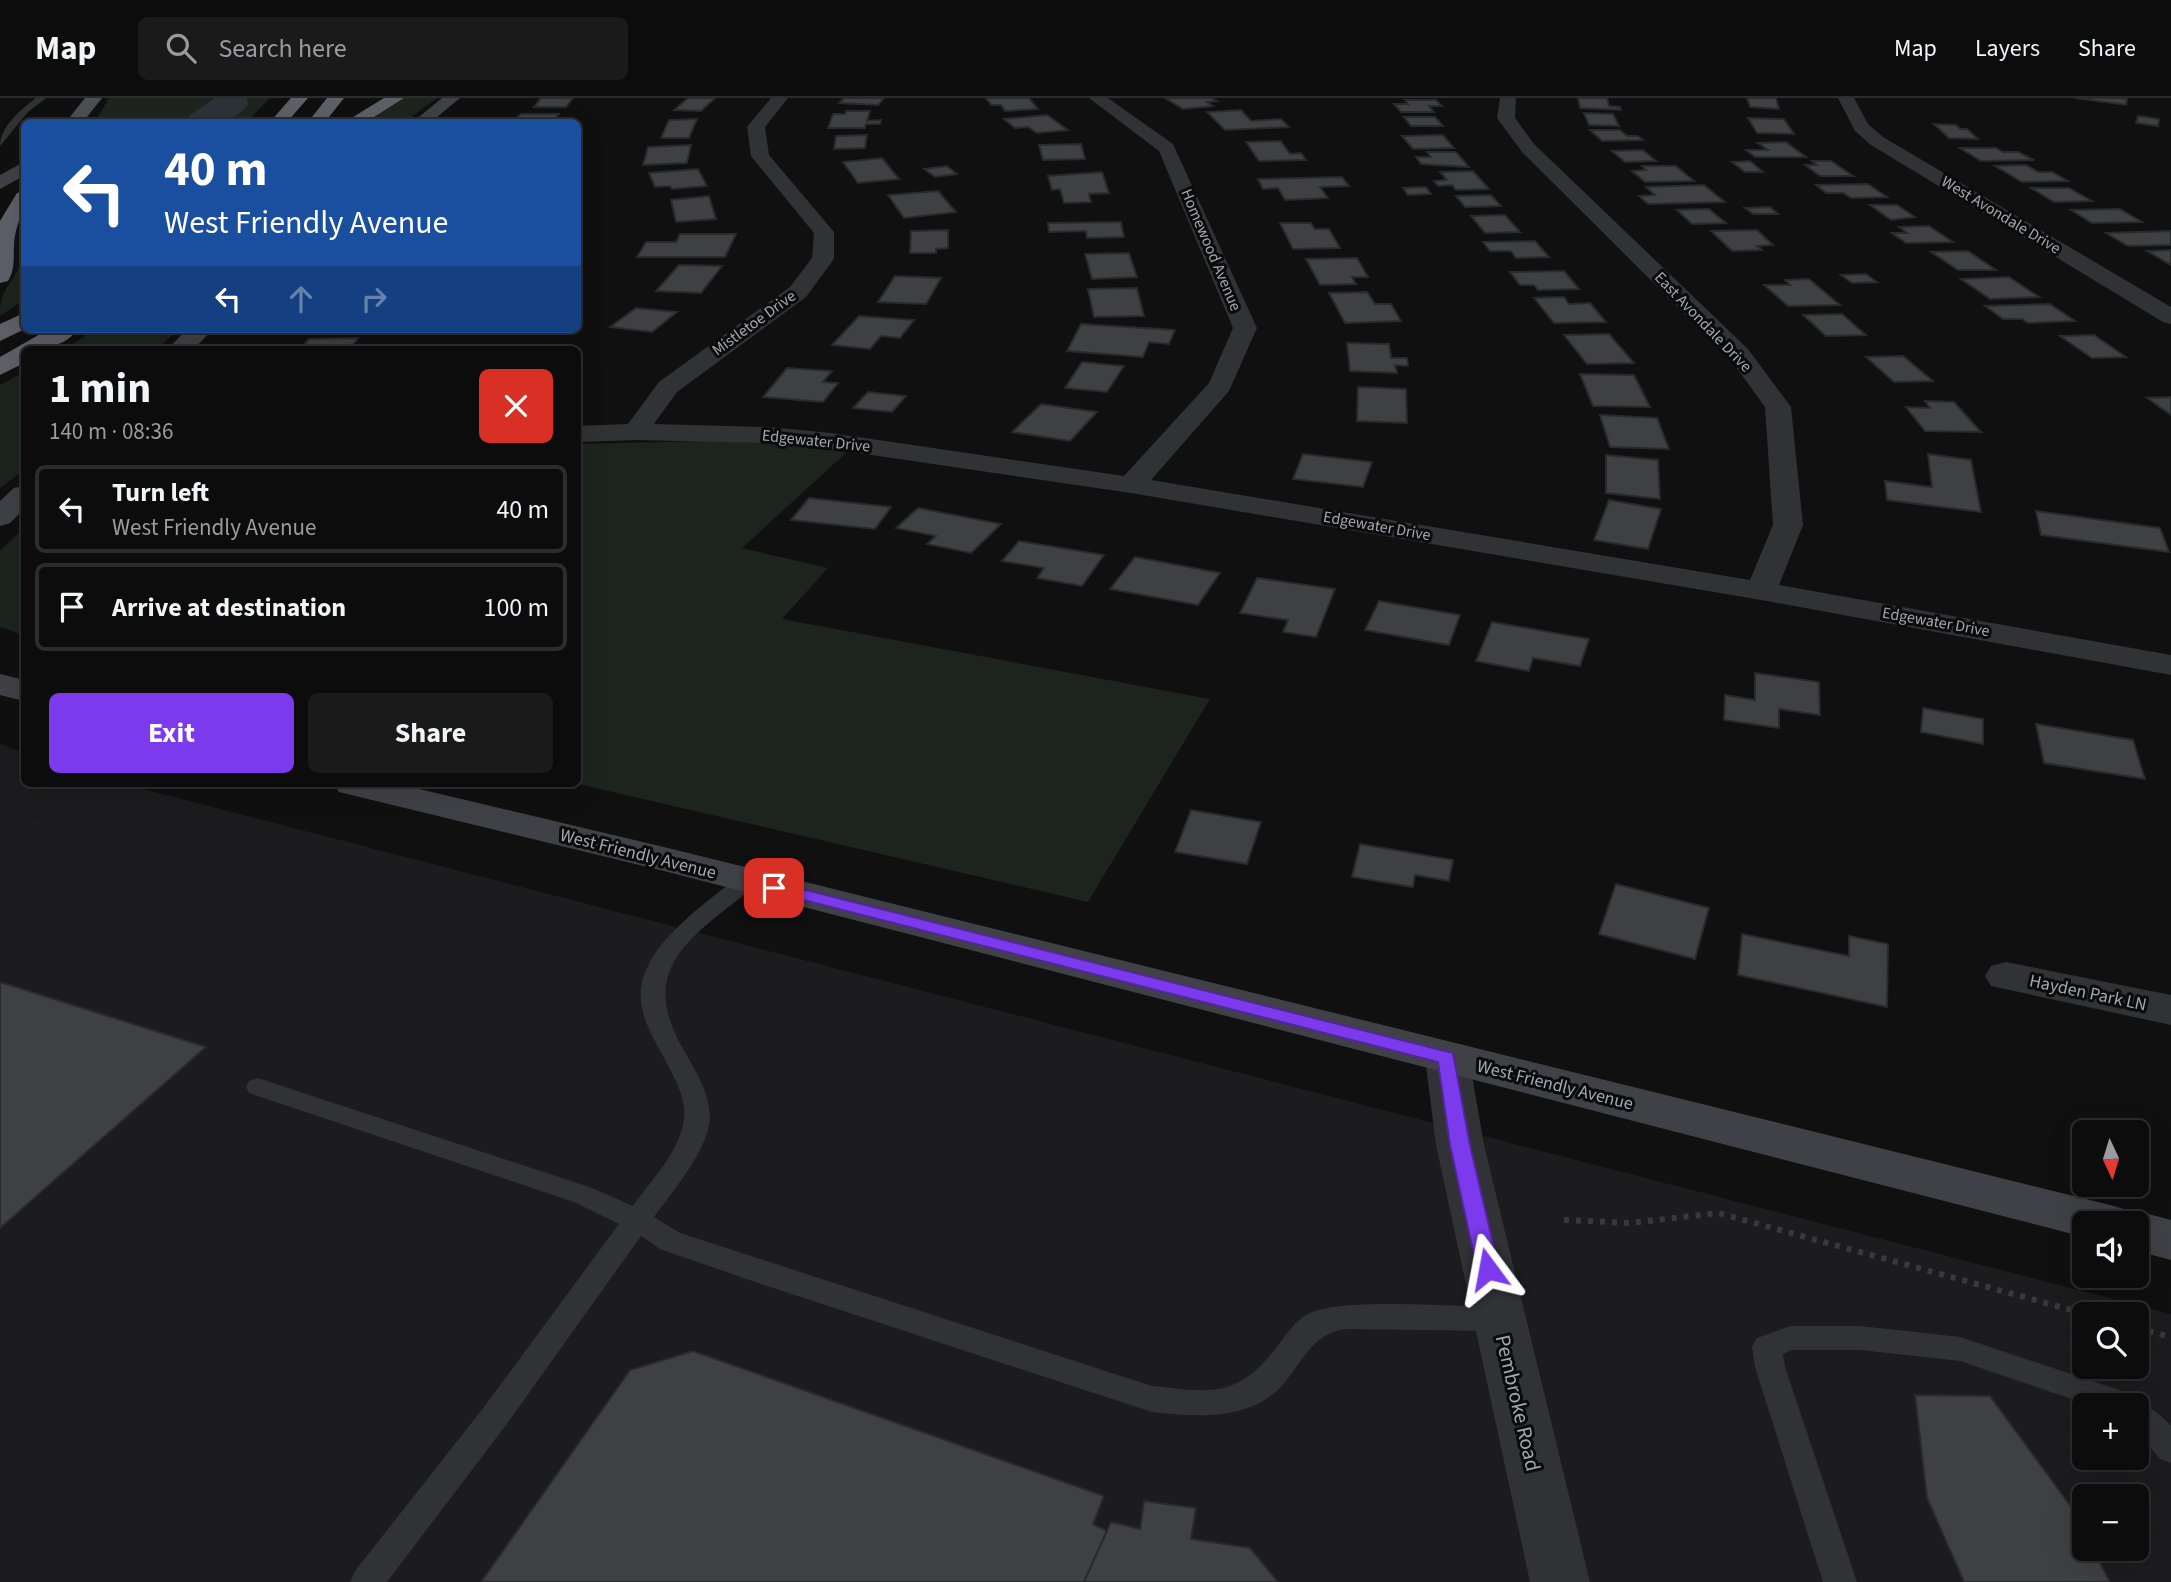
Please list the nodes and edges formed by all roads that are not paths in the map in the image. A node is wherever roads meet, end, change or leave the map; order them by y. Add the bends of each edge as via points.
1 (42, 98) edge
2 (94, 98) edge
3 (300, 98) edge
4 (336, 98) edge
5 (396, 98) edge
6 (452, 98) edge
7 (780, 98) edge
8 (1097, 98) edge
9 (1508, 98) edge
10 (1846, 98) edge
11 (76, 119) edge
12 (281, 119) edge
13 (318, 119) edge
14 (359, 119) edge
15 (425, 119) edge
16 (0, 143) edge
17 (21, 170) edge
18 (0, 183) edge
19 (21, 202) edge
20 (2, 239) edge
21 (0, 276) edge
22 (2171, 317) edge
23 (21, 322) edge
24 (59, 333) edge
25 (197, 333) edge
26 (0, 334) edge
27 (37, 346) edge
28 (183, 346) edge
29 (21, 355) edge
30 (0, 368) edge
31 (637, 432) junction
32 (581, 434) edge
33 (1131, 485) junction
34 (1761, 591) junction
35 (2171, 665) edge
36 (0, 684) edge
37 (0, 692) edge
38 (21, 692) edge
39 (21, 693) edge
40 (364, 787) edge
41 (747, 881) junction
42 (2006, 976) dead end
43 (2171, 1010) edge
44 (1447, 1058) junction
45 (258, 1087) dead end
46 (2072, 1218) edge
47 (637, 1220) junction
48 (1499, 1319) junction
49 (2091, 1393) edge
50 (2149, 1424) edge
51 (2171, 1449) edge
52 (367, 1582) edge
53 (1560, 1582) edge
54 (1840, 1582) edge

1 - 16 lane via 25,110
2 - 11 main road
3 - 12 highway
4 - 13 highway
5 - 14 highway
6 - 15 main road
7 - 31 street, Mistletoe Drive via 757,127 760,156 824,232 823,259 798,292 668,387
8 - 33 street, Homewood Avenue via 1167,149 1245,328 1220,386
9 - 34 street, East Avondale Drive via 1506,118 1528,148 1739,354 1778,407 1788,525
10 - 22 street, West Avondale Drive via 1861,127 1877,141
17 - 18 main road
19 - 20 highway
20 - 21 highway via 5,264
23 - 26 highway
24 - 27 highway
25 - 28 main road
29 - 30 highway
31 - 32 street, Edgewater Drive
31 - 33 street, Edgewater Drive via 831,441
33 - 34 street, Edgewater Drive
34 - 35 street, Edgewater Drive
36 - 38 main road
37 - 39 main road
40 - 41 main road, West Friendly Avenue
41 - 44 main road, West Friendly Avenue
41 - 47 lane via 664,958 652,988 655,1022 689,1082 697,1117 681,1160
42 - 43 street, Hayden Park LN
44 - 46 main road, West Friendly Avenue
44 - 48 street, Pembroke Road via 1460,1145
45 - 47 lane via 583,1195
47 - 48 lane via 670,1241 1152,1399 1198,1404 1245,1397 1272,1376 1316,1323 1343,1317
47 - 52 lane via 503,1406
48 - 53 street, Pembroke Road
49 - 54 lane via 1960,1349 1860,1338 1790,1338 1767,1347
50 - 51 lane

